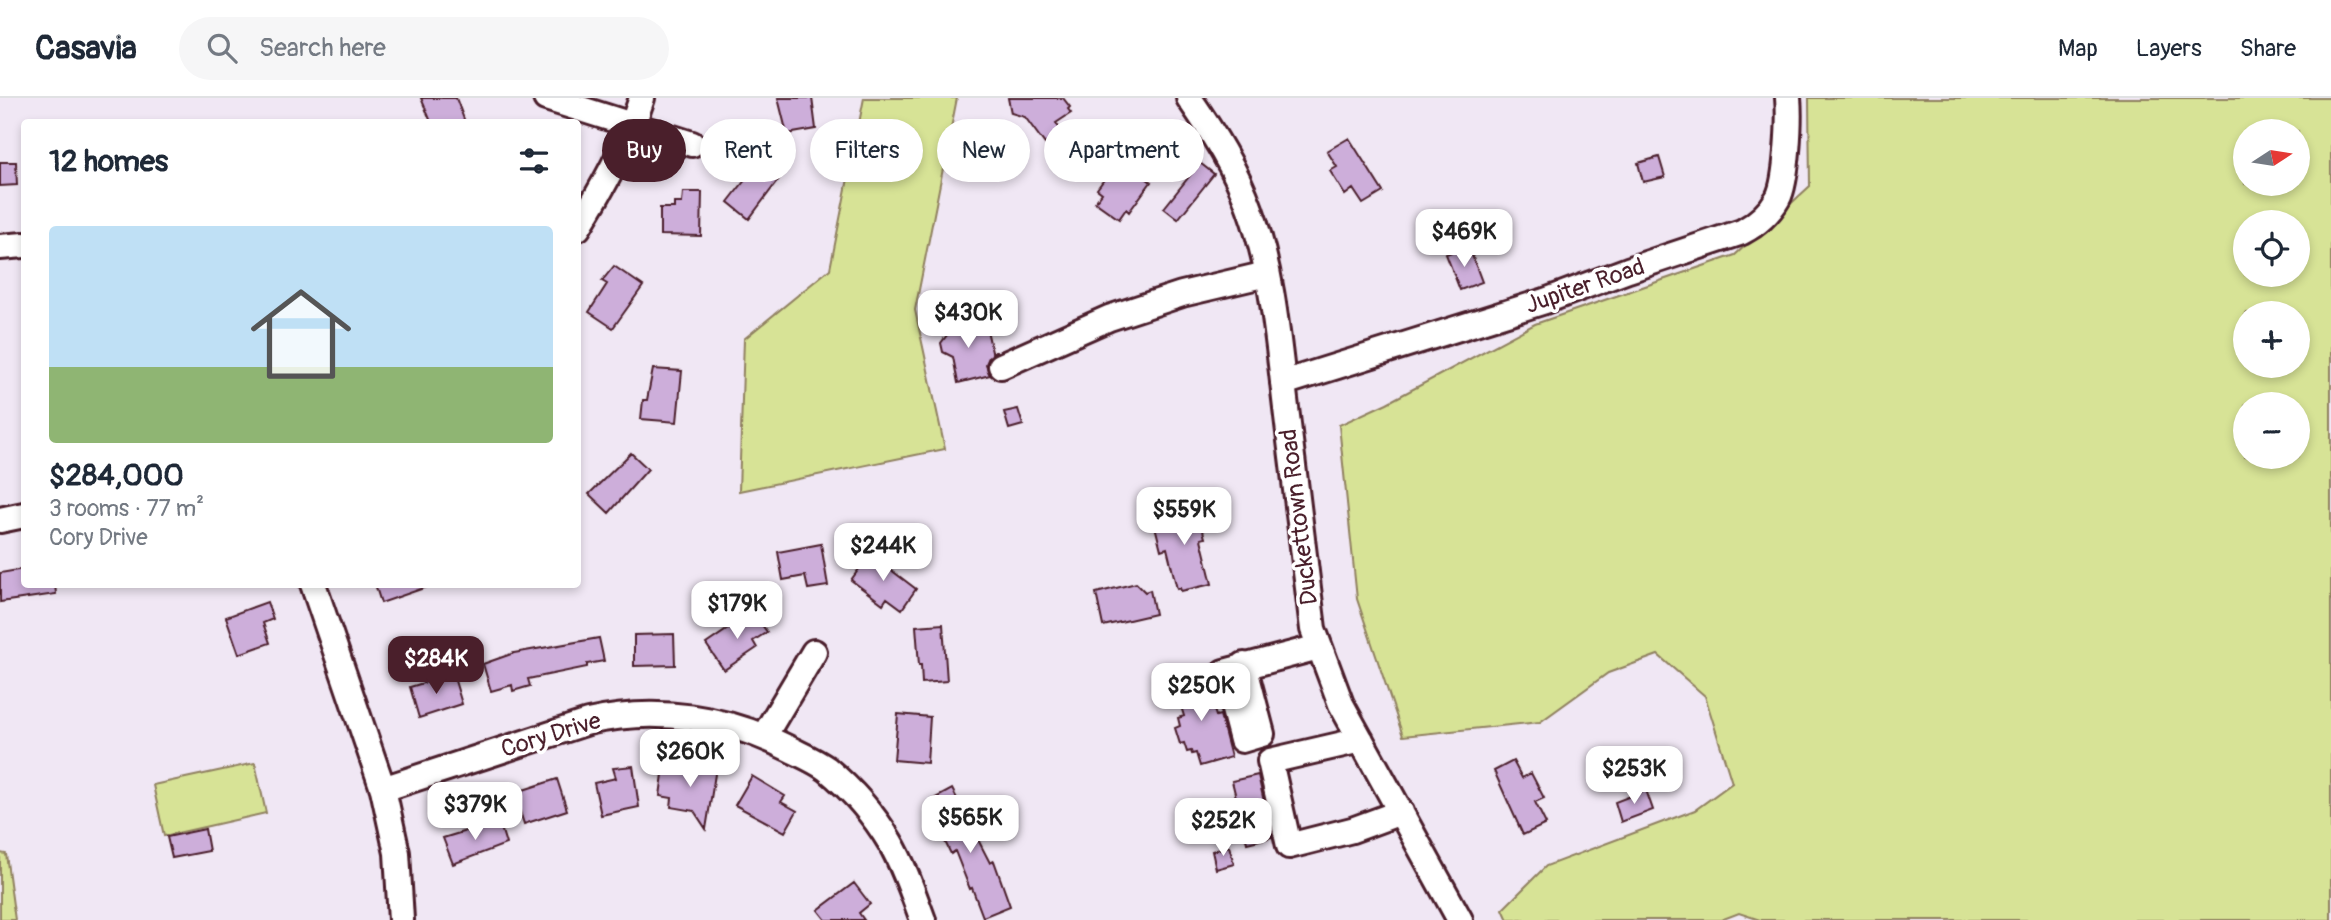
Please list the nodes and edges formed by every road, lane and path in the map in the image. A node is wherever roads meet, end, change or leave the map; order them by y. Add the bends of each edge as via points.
1 (546, 98) edge
2 (642, 98) edge
3 (1189, 98) edge
4 (1788, 98) edge
5 (614, 119) edge
6 (635, 119) edge
7 (686, 142) edge
8 (692, 144) dead end
9 (606, 182) edge
10 (581, 223) edge
11 (21, 246) edge
12 (0, 247) edge
13 (1267, 274) junction
14 (1001, 366) dead end
15 (1283, 383) junction
16 (21, 516) edge
17 (0, 520) edge
18 (314, 588) edge
19 (1319, 647) junction
20 (814, 652) dead end
21 (1244, 665) dead end
22 (764, 736) junction
23 (1361, 740) junction
24 (383, 789) junction
25 (1401, 812) junction
26 (401, 920) edge
27 (923, 920) edge
28 (1460, 920) edge

1 - 5 street
2 - 6 street
3 - 13 street, Duckettown Road via 1232,168 1250,209
4 - 15 street, Jupiter Road via 1780,196 1758,223 1545,301
7 - 8 street
9 - 10 street
11 - 12 street
13 - 14 street via 1182,294 1109,318
13 - 15 street, Duckettown Road
15 - 19 street, Duckettown Road via 1313,629
16 - 17 street
18 - 24 street
19 - 21 street
19 - 23 street, Duckettown Road
20 - 22 street
22 - 24 street, Cory Drive via 688,717 617,715
22 - 27 street, Cory Drive via 826,768 853,794 890,843
23 - 25 street, Duckettown Road
23 - 25 street via 1270,761 1289,846
24 - 26 street via 397,853
25 - 28 street, Duckettown Road

